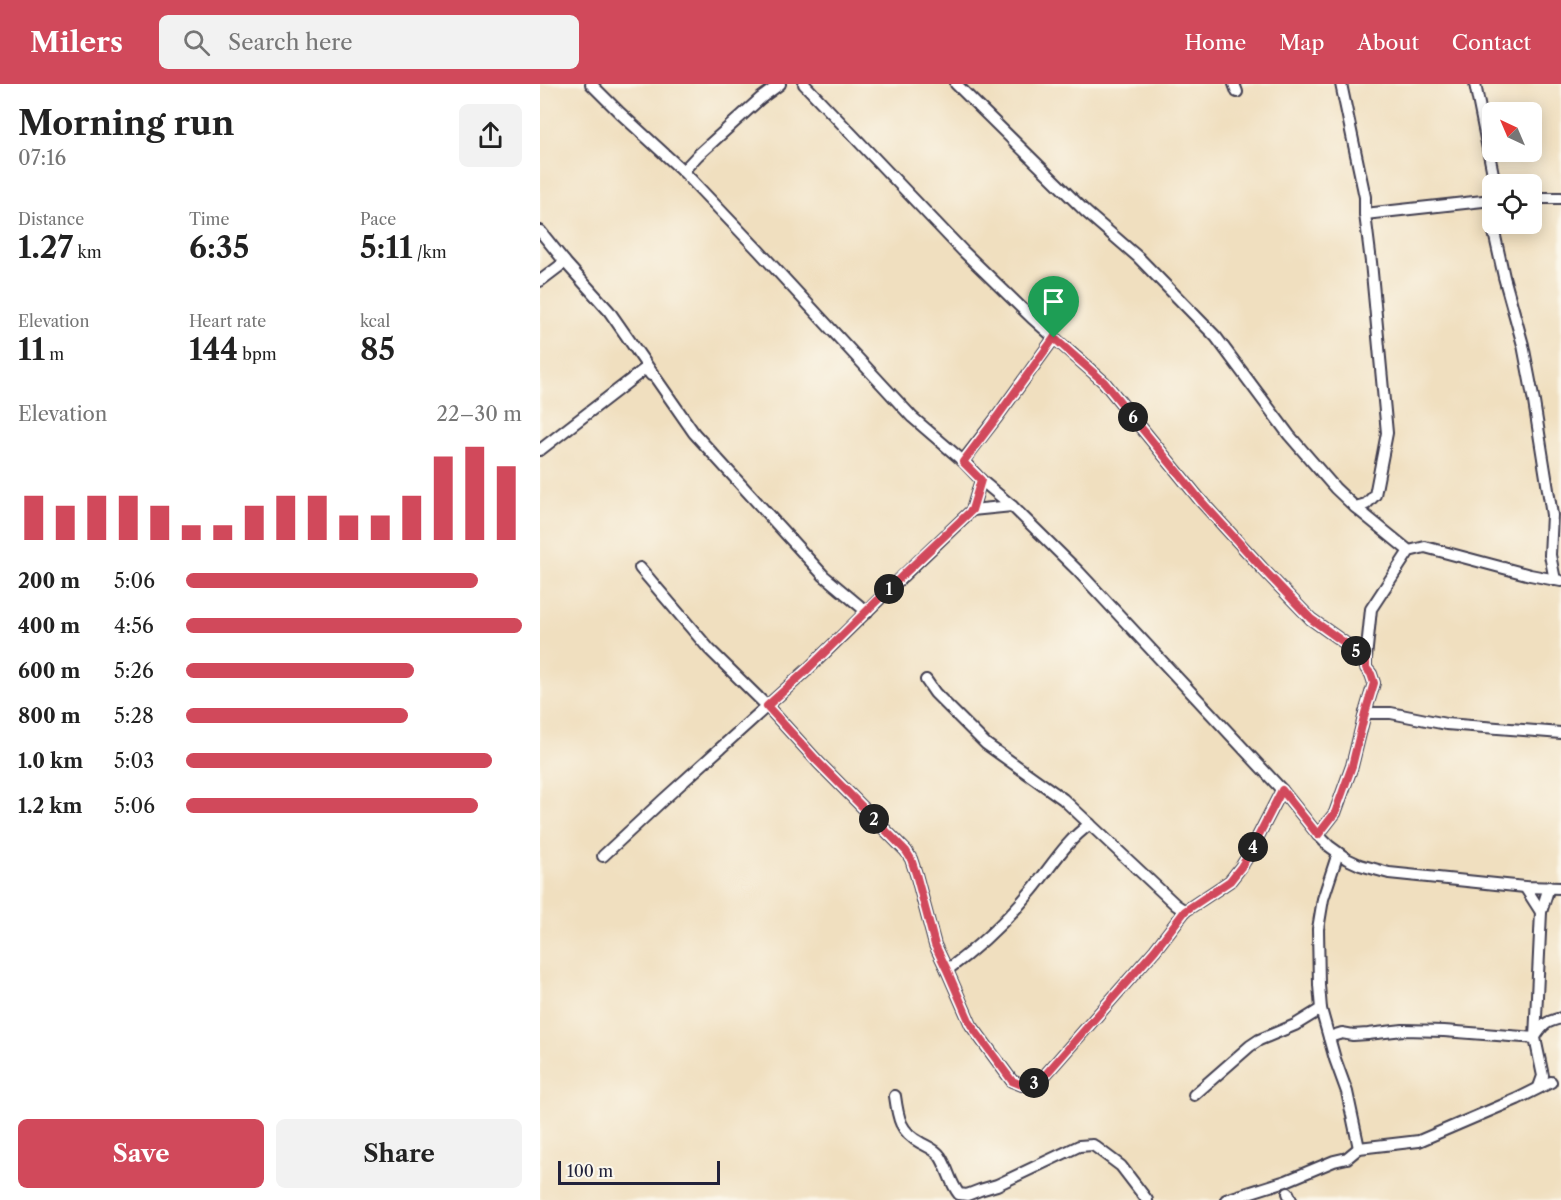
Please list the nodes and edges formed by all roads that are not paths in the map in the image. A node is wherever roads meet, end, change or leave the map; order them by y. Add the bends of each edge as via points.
1 (591, 84) edge
2 (780, 84) edge
3 (804, 84) edge
4 (956, 84) edge
5 (1341, 84) edge
6 (1474, 84) edge
7 (683, 171) junction
8 (1493, 174) edge
9 (1542, 198) edge
10 (1561, 198) edge
11 (1482, 201) edge
12 (1365, 214) junction
13 (540, 231) edge
14 (1494, 234) edge
15 (565, 262) junction
16 (540, 281) edge
17 (1054, 338) junction
18 (694, 433) junction
19 (540, 450) edge
20 (963, 462) junction
21 (981, 480) junction
22 (1012, 506) junction
23 (1355, 507) junction
24 (972, 510) junction
25 (1409, 551) junction
26 (640, 568) dead end
27 (1558, 581) edge
28 (867, 612) junction
29 (1366, 658) junction
30 (926, 680) dead end
31 (767, 706) junction
32 (1365, 713) junction
33 (1561, 733) edge
34 (1282, 790) junction
35 (1090, 824) junction
36 (1318, 835) junction
37 (1338, 853) junction
38 (603, 856) dead end
39 (1525, 887) junction
40 (1549, 887) junction
41 (1561, 888) edge
42 (1185, 911) junction
43 (1541, 912) junction
44 (947, 970) junction
45 (1321, 1009) junction
46 (1561, 1018) edge
47 (1329, 1037) junction
48 (1535, 1038) junction
49 (1551, 1082) dead end
50 (1539, 1087) junction
51 (1194, 1095) dead end
52 (895, 1096) dead end
53 (1359, 1148) junction
54 (1147, 1200) edge
55 (1226, 1200) edge

1 - 7 street
2 - 7 street
3 - 17 street via 963,251
4 - 23 street via 1216,337 1289,435
5 - 12 street via 1365,197
6 - 8 street
7 - 20 street via 912,417
9 - 10 street
11 - 12 street
12 - 23 street via 1387,433 1376,495
13 - 15 street
14 - 27 street via 1534,402 1552,515 1550,555
15 - 16 street
15 - 18 street via 609,311
17 - 20 street
17 - 29 street via 1104,382 1201,501 1270,577 1311,619
18 - 19 street via 646,368
18 - 28 street via 824,576
20 - 21 street
21 - 22 street
21 - 24 street
22 - 24 street
22 - 34 street via 1078,571
23 - 25 street
24 - 28 street
25 - 27 street via 1425,547
25 - 29 street via 1371,609
26 - 31 street via 709,649
28 - 31 street
29 - 32 street via 1366,668 1374,683
30 - 35 street via 986,744
31 - 38 street
31 - 44 street via 906,851 935,945
32 - 33 street
32 - 36 street via 1335,813
34 - 36 street
34 - 42 street via 1230,881
35 - 42 street
35 - 44 street via 1070,841 1023,901 982,943
36 - 37 street
37 - 39 street via 1360,865 1389,873
37 - 45 street via 1318,929
39 - 40 street
39 - 43 street
40 - 41 street
40 - 43 street
42 - 44 street via 1046,1076 1031,1085 1012,1081 971,1025
43 - 48 street
45 - 47 street
45 - 51 street via 1250,1046
46 - 48 street via 1543,1025
47 - 48 street via 1403,1030
47 - 53 street via 1349,1099
48 - 50 street via 1543,1076
49 - 50 street
50 - 53 street via 1419,1141
52 - 54 street via 902,1127 939,1155 959,1194 997,1185 1079,1146 1093,1145 1121,1166
53 - 55 street via 1347,1158

